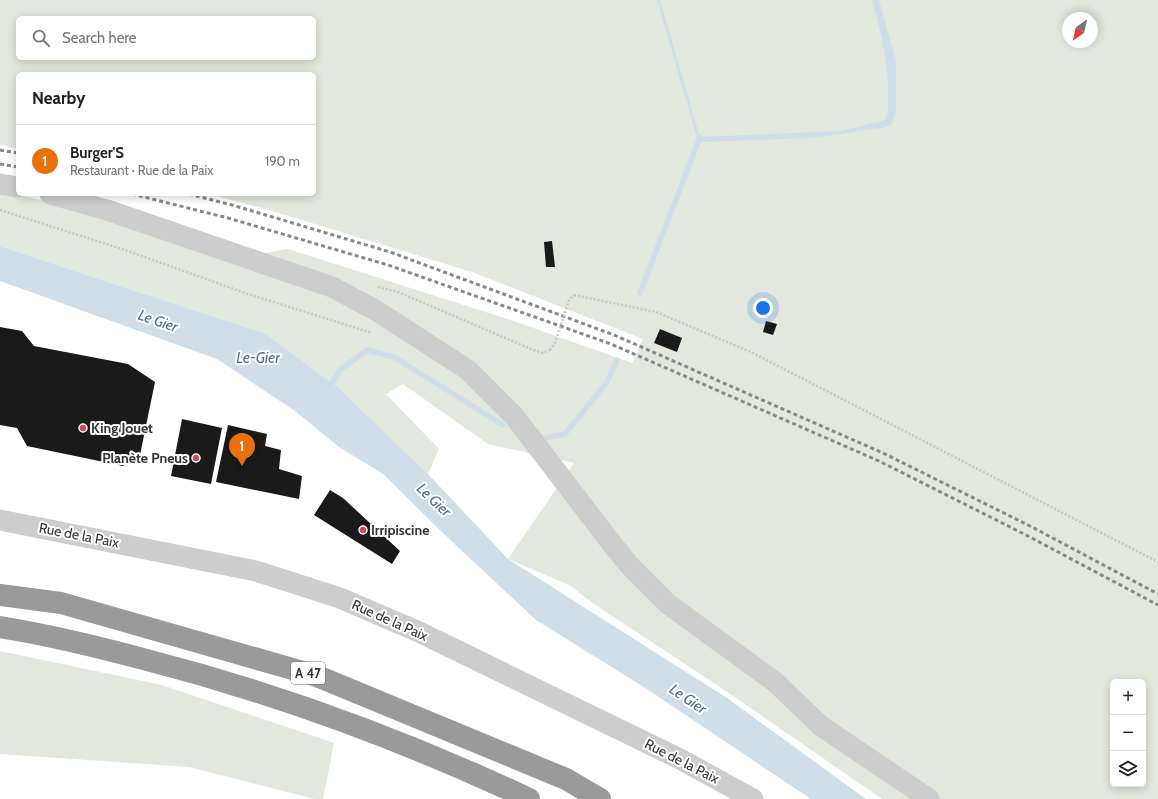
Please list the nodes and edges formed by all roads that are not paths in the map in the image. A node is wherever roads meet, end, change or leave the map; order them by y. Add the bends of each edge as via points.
1 (0, 184) edge
2 (16, 187) edge
3 (57, 196) edge
4 (0, 520) edge
5 (0, 595) edge
6 (0, 627) edge
7 (529, 799) edge
8 (600, 799) edge
9 (753, 799) edge
10 (929, 799) edge

1 - 2 street
3 - 10 street via 106,210 332,287 377,311 468,370 514,416 621,555 668,604 775,682 821,726
4 - 9 street, Rue de la Paix via 256,571 340,598 419,632 680,759
5 - 8 highway, A 47 via 61,603 317,676 566,780
6 - 7 highway, A 47 via 120,653 208,676 295,703 471,771

